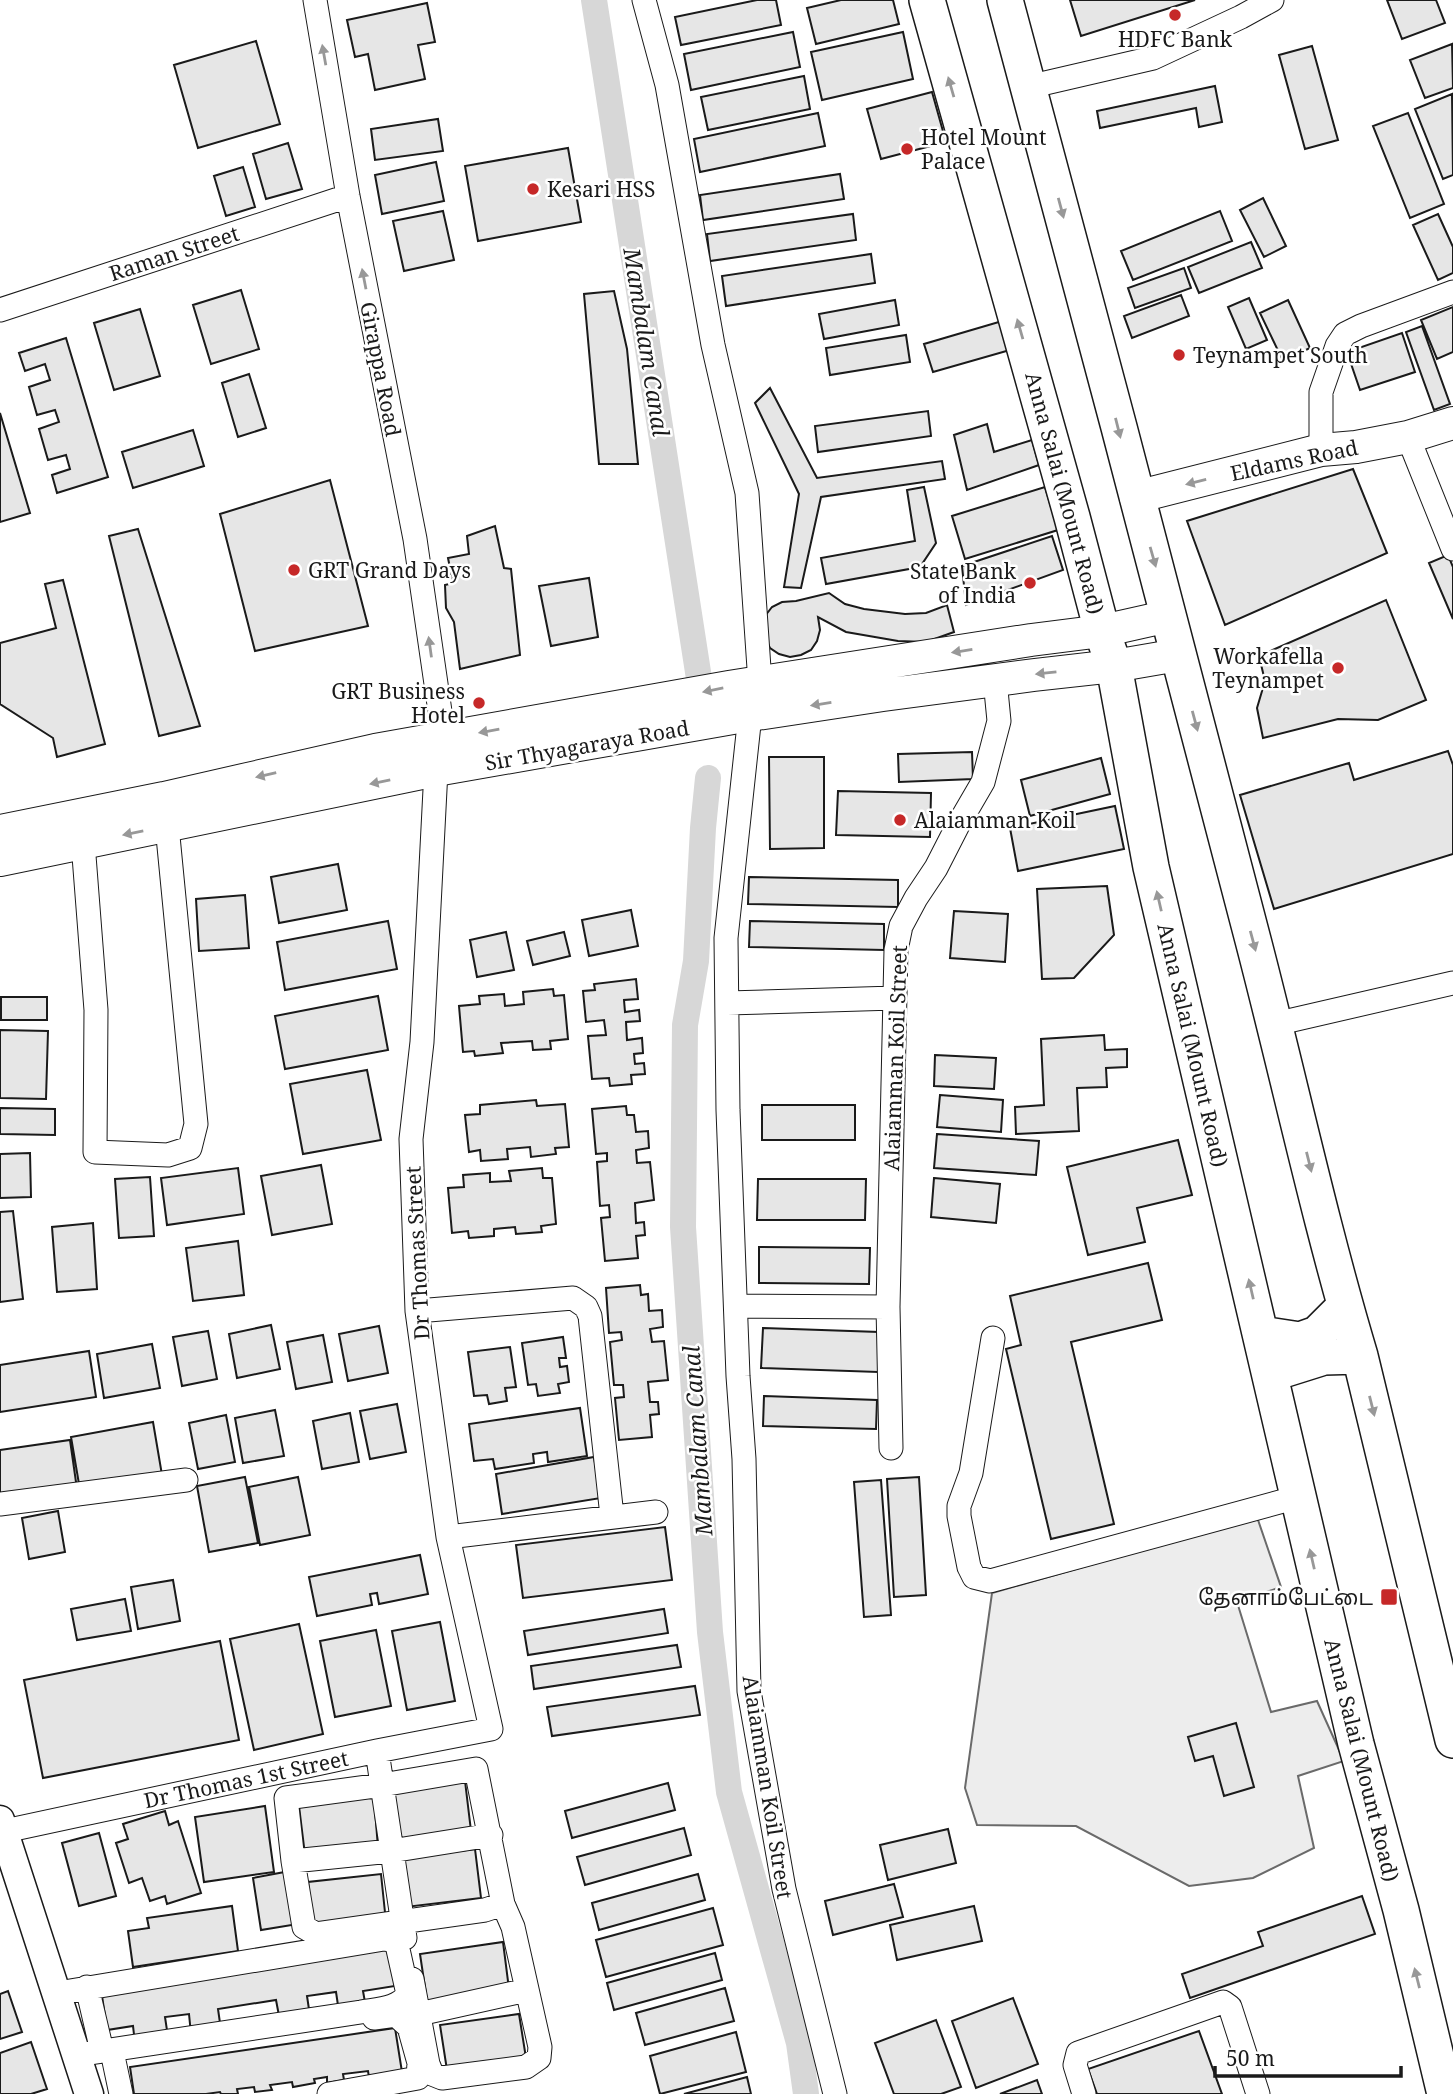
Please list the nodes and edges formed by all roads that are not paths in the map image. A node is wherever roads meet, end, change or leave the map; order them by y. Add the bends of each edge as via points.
1 (315, 0) edge
2 (644, 0) edge
3 (927, 0) edge
4 (1004, 0) edge
5 (1272, 0) edge
6 (1028, 87) junction
7 (348, 196) junction
8 (1453, 292) edge
9 (0, 310) edge
10 (1453, 423) edge
11 (1408, 437) junction
12 (1321, 450) junction
13 (1136, 497) junction
14 (1453, 549) edge
15 (1169, 616) junction
16 (1102, 631) junction
17 (1178, 655) junction
18 (1114, 666) junction
19 (995, 680) junction
20 (760, 683) junction
21 (750, 715) junction
22 (444, 739) junction
23 (436, 770) junction
24 (167, 826) junction
25 (0, 831) edge
26 (83, 843) junction
27 (0, 860) edge
28 (1453, 983) edge
29 (895, 998) junction
30 (727, 1003) junction
31 (1275, 1024) junction
32 (736, 1306) junction
33 (1345, 1306) junction
34 (888, 1307) junction
35 (417, 1311) junction
36 (1261, 1334) junction
37 (993, 1338) dead end
38 (1360, 1356) junction
39 (1270, 1374) junction
40 (891, 1448) dead end
41 (186, 1480) dead end
42 (1298, 1497) junction
43 (0, 1504) edge
44 (656, 1512) dead end
45 (612, 1516) junction
46 (448, 1537) junction
47 (491, 1730) joint
48 (1453, 1740) edge
49 (377, 1751) junction
50 (382, 1786) junction
51 (1, 1828) edge
52 (491, 1835) junction
53 (391, 1851) junction
54 (293, 1861) junction
55 (503, 1904) junction
56 (402, 1923) junction
57 (88, 1987) junction
58 (527, 1990) junction
59 (58, 1993) junction
60 (419, 2014) junction
61 (93, 2058) junction
62 (89, 2094) edge
63 (121, 2094) edge
64 (329, 2094) edge
65 (835, 2094) edge
66 (1084, 2094) edge
67 (1258, 2094) edge
68 (1445, 2094) edge

7 -> 1 street, Girappa Road
2 - 20 street via 667,85 713,345 747,493
16 -> 3 main road, Anna Salai (Mount Road)
4 - 6 main road
5 - 6 street via 1153,58
6 -> 13 main road
7 - 9 street, Raman Street
22 -> 7 street, Girappa Road via 415,539
8 - 12 street via 1345,334 1321,392
10 - 11 main road, Eldams Road
11 - 12 main road, Eldams Road
11 - 14 street
12 -> 13 main road, Eldams Road
13 -> 15 main road
15 - 16 main road, Sir Thyagaraya Road
15 - 17 main road
16 - 18 main road, Anna Salai (Mount Road)
16 -> 20 main road, Sir Thyagaraya Road
17 - 18 main road, Sir Thyagaraya Road
17 -> 31 main road
18 -> 19 main road, Sir Thyagaraya Road
36 -> 18 main road, Anna Salai (Mount Road) via 1151,867
19 -> 21 main road, Sir Thyagaraya Road
19 - 29 street, Alaiamman Koil Street via 999,721 983,782 901,926
20 -> 22 main road, Sir Thyagaraya Road
21 - 23 main road, Sir Thyagaraya Road
21 - 30 street, Alaiamman Koil Street via 726,938
22 -> 25 main road, Sir Thyagaraya Road
23 -> 24 main road, Sir Thyagaraya Road
23 - 35 street, Dr Thomas Street via 422,1042 411,1139
24 -> 26 main road, Sir Thyagaraya Road
24 - 26 street via 196,1124 191,1148 168,1155 95,1152 96,1010
26 - 27 main road, Sir Thyagaraya Road
28 - 31 street
29 - 30 street
29 - 34 street, Alaiamman Koil Street
30 - 32 street, Alaiamman Koil Street
31 -> 33 main road
32 - 34 street
32 - 65 street, Alaiamman Koil Street via 749,1691 784,1889
33 - 36 main road via 1317,1334 1300,1340
33 - 38 main road
34 - 40 street, Alaiamman Koil Street
35 - 45 street via 573,1298 586,1307
35 - 46 street, Dr Thomas Street
36 - 39 main road, Anna Salai (Mount Road)
37 - 42 street via 971,1473 959,1506 974,1577 990,1581
38 - 39 main road via 1324,1357
38 -> 48 main road
39 - 42 main road, Anna Salai (Mount Road)
41 - 43 street
68 -> 42 main road, Anna Salai (Mount Road)
44 - 45 street
45 - 46 street
46 - 47 street, Dr Thomas Street
47 - 49 street, Dr Thomas 1st Street
49 - 50 street
49 - 51 street, Dr Thomas 1st Street
50 - 52 street via 476,1769
50 - 53 street
50 - 54 street via 286,1798
51 - 59 street
52 - 53 street
52 - 55 street
53 - 54 street
53 - 56 street
54 - 56 street via 304,1927 316,1934
55 - 56 street
55 - 58 street
56 - 60 street
57 - 59 street
57 - 61 street
57 - 61 street via 384,1939 397,1945 408,1994 396,2006
58 - 60 street
58 - 60 street via 540,2047 539,2058 526,2067 442,2078 432,2074
59 - 61 street
61 - 62 street
61 - 63 street
61 - 64 street via 396,2015 409,2027 419,2063 418,2078
66 - 67 street via 1075,2064 1078,2053 1223,2002 1230,2007

